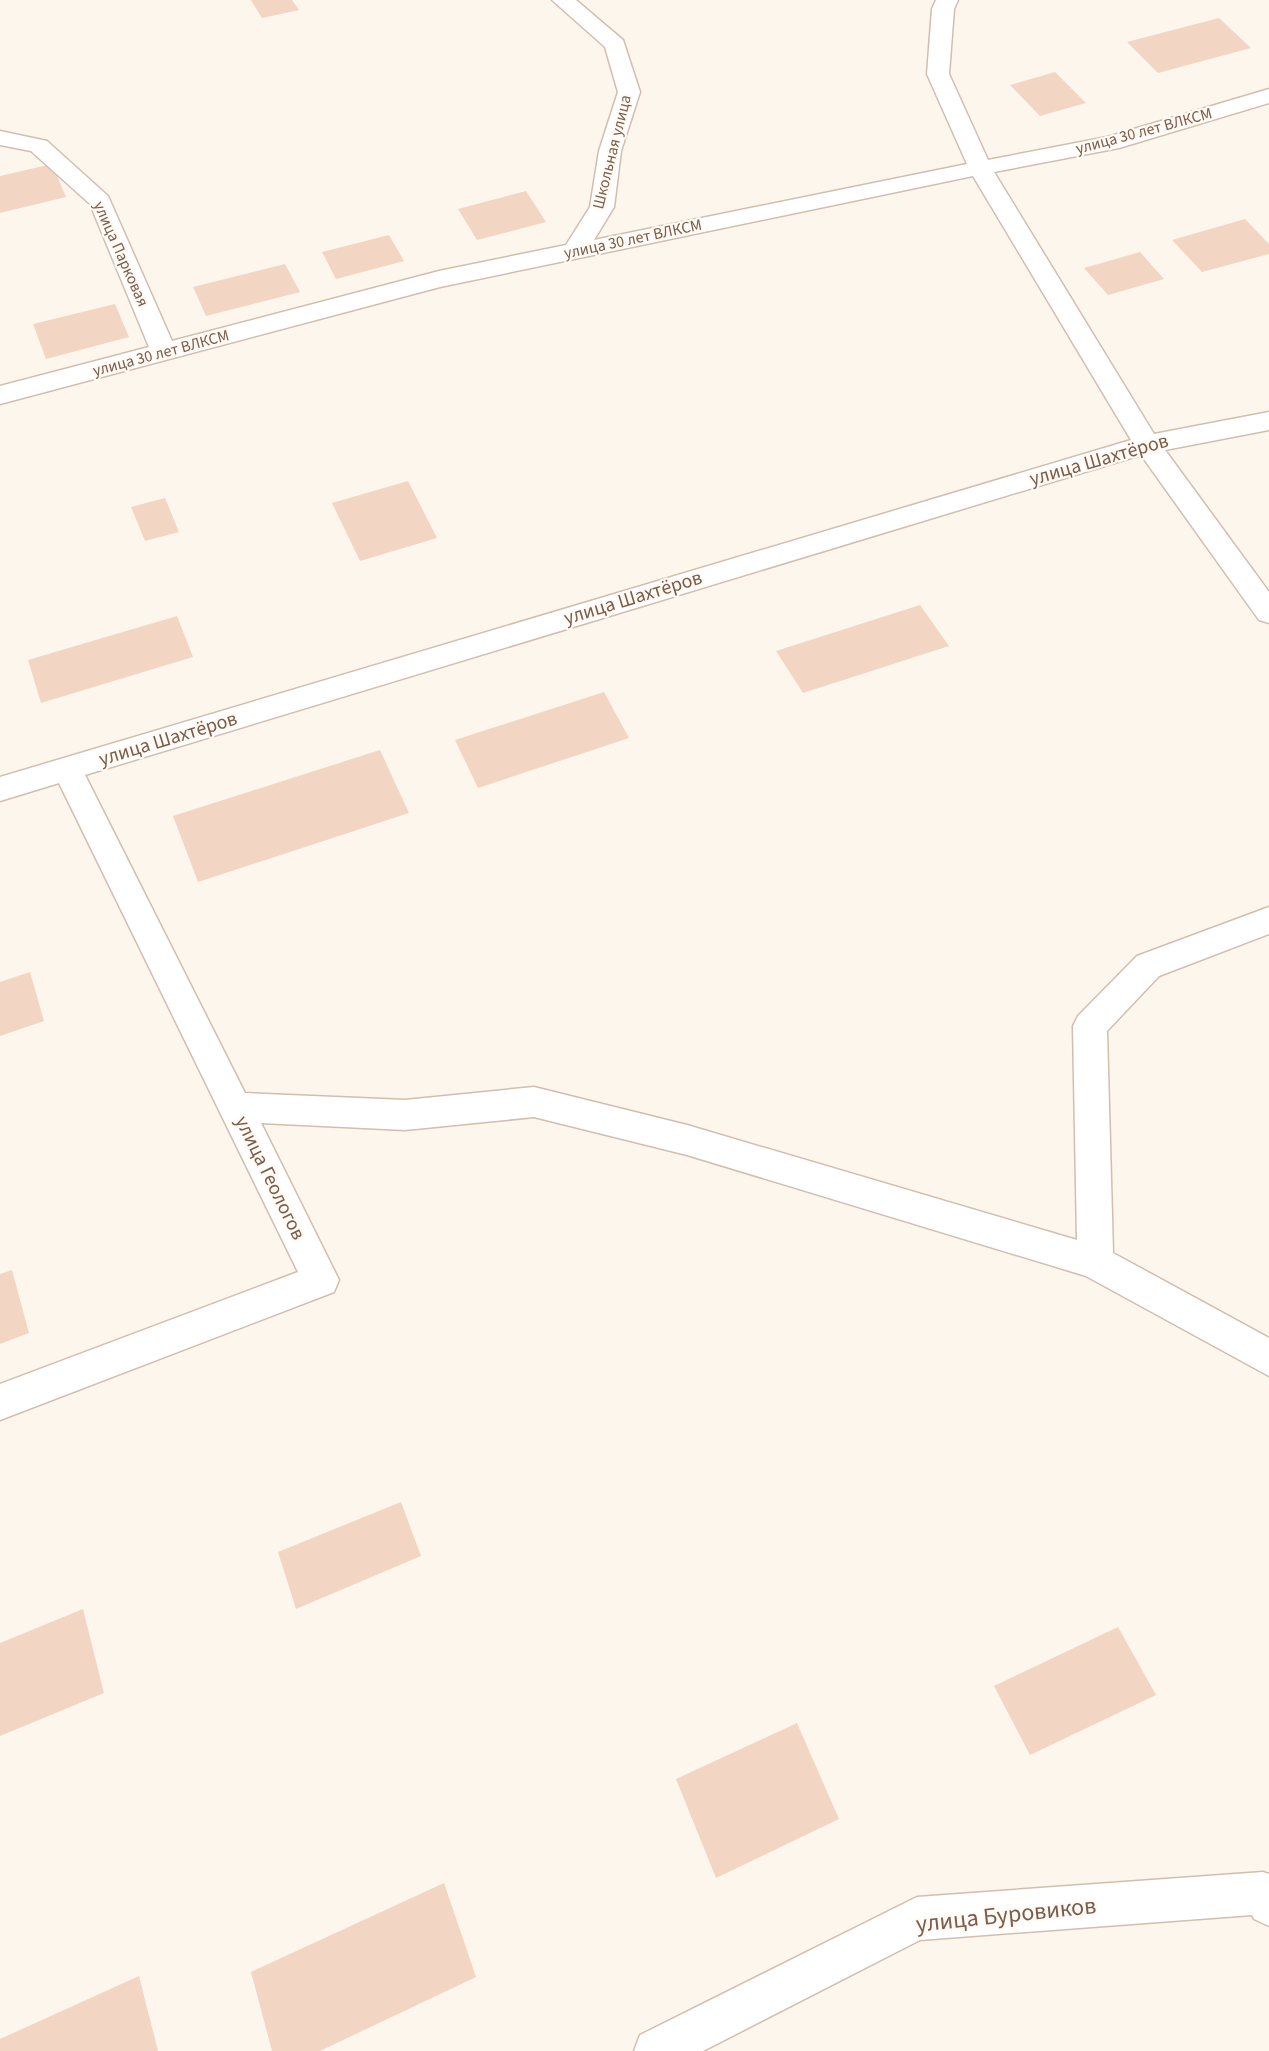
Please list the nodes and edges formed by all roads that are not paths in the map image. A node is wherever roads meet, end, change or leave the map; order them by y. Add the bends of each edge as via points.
1 (563, 0) edge
2 (947, 0) edge
3 (1269, 96) edge
4 (0, 138) edge
5 (980, 168) junction
6 (575, 251) junction
7 (164, 352) junction
8 (0, 395) edge
9 (1269, 422) edge
10 (1147, 444) junction
11 (1269, 613) edge
12 (67, 769) junction
13 (0, 789) edge
14 (1269, 920) edge
15 (235, 1107) junction
16 (1095, 1262) junction
17 (1269, 1358) edge
18 (0, 1402) edge
19 (1267, 1893) edge
20 (656, 2051) edge

1 - 6 street, Школьная улица via 615,45 629,92 610,151 602,207
2 - 5 street via 938,74
3 - 5 street, улица 30 лет ВЛКСМ via 1111,143
4 - 7 street, улица Парковая via 39,146 100,201
5 - 6 street, улица 30 лет ВЛКСМ
5 - 10 street
6 - 7 street, улица 30 лет ВЛКСМ via 439,279
7 - 8 street, улица 30 лет ВЛКСМ
9 - 10 street, улица Шахтёров
10 - 11 street
10 - 12 street, улица Шахтёров
12 - 13 street, улица Шахтёров
12 - 15 street, улица Геологов
14 - 16 street via 1148,966 1090,1026
15 - 16 street via 405,1115 534,1102 687,1140
15 - 18 street, улица Геологов via 321,1280
16 - 17 street
19 - 20 street, улица Буровиков via 917,1919

